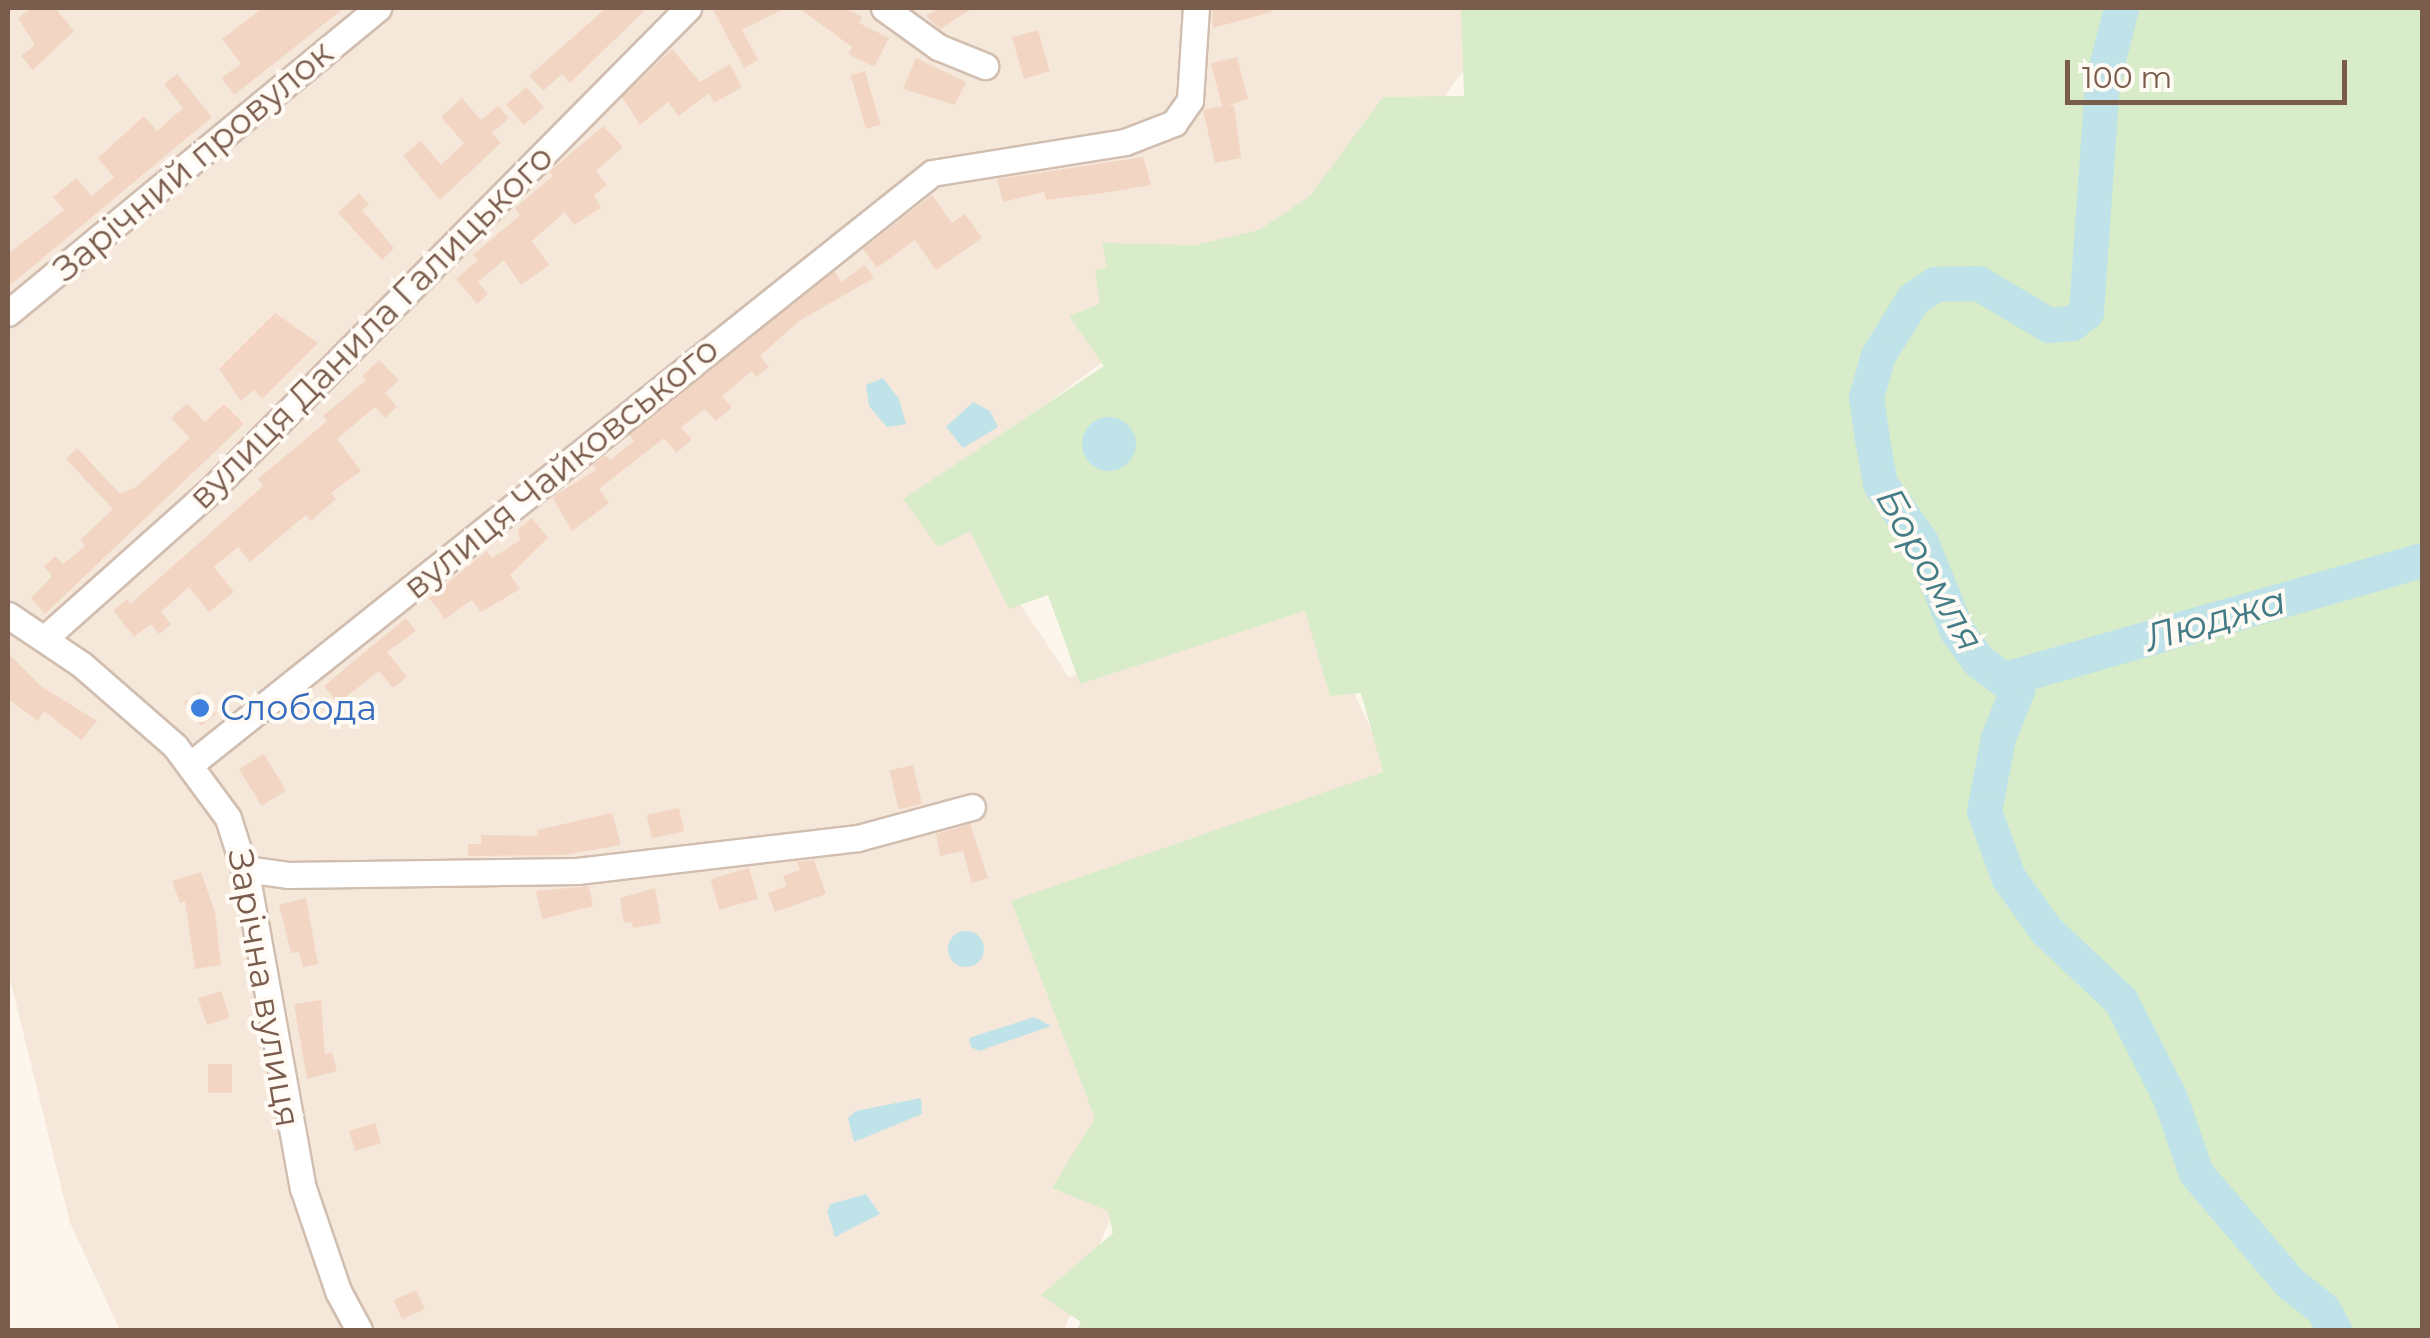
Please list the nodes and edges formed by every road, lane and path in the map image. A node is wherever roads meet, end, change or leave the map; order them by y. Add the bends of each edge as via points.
1 (378, 8) edge
2 (688, 8) edge
3 (884, 8) edge
4 (1196, 8) edge
5 (985, 66) dead end
6 (8, 313) edge
7 (8, 616) edge
8 (46, 637) junction
9 (191, 764) junction
10 (972, 807) dead end
11 (245, 869) junction
12 (359, 1330) edge

1 - 6 street, Зарічний провулок
2 - 8 street, вулиця Данила Галицького via 210,491
3 - 5 street via 938,46
4 - 9 street, вулиця Чайковського via 1190,100 1174,123 1125,142 932,173
7 - 8 street, Зарічна вулиця
8 - 9 street, Зарічна вулиця
9 - 11 street, Зарічна вулиця via 228,818
10 - 11 street via 840,841 577,871 351,869 288,875
11 - 12 street, Зарічна вулиця via 299,1173 327,1264

